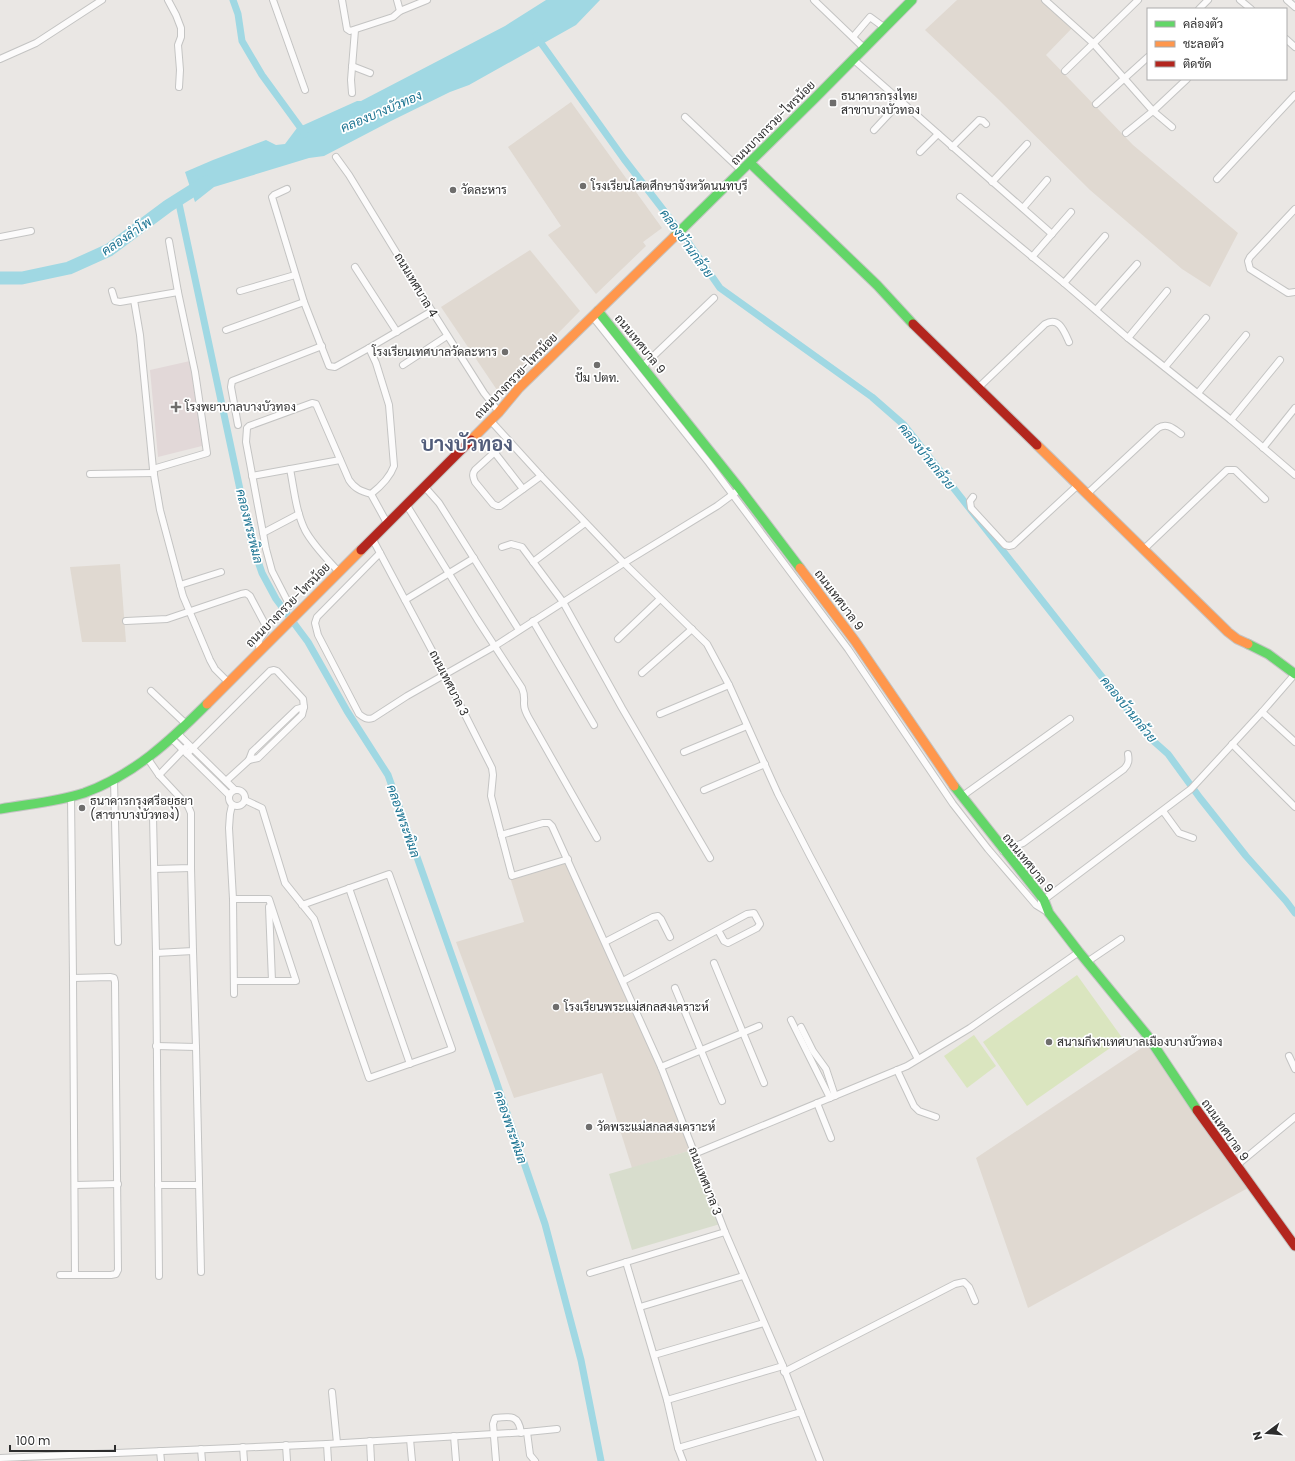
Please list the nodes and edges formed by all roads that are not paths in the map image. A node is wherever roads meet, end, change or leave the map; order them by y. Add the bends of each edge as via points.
1 (102, 0) edge
2 (168, 0) edge
3 (273, 0) edge
4 (342, 0) edge
5 (397, 0) edge
6 (427, 0) edge
7 (814, 0) edge
8 (912, 0) edge
9 (1045, 0) edge
10 (1138, 0) edge
11 (1208, 0) edge
12 (1240, 0) edge
13 (1287, 0) edge
14 (1295, 7) edge
15 (1200, 8) edge
16 (1250, 8) edge
17 (400, 11) junction
18 (885, 28) junction
19 (355, 30) junction
20 (853, 37) junction
21 (1287, 41) edge
22 (1093, 43) junction
23 (1295, 47) edge
24 (865, 49) junction
25 (1147, 57) edge
26 (0, 59) edge
27 (854, 60) junction
28 (352, 66) junction
29 (1065, 71) dead end
30 (370, 73) dead end
31 (1124, 79) junction
32 (1187, 80) edge
33 (179, 87) dead end
34 (305, 90) dead end
35 (352, 93) dead end
36 (1295, 95) edge
37 (901, 101) junction
38 (1096, 104) dead end
39 (1153, 111) junction
40 (685, 117) dead end
41 (986, 124) dead end
42 (1172, 127) dead end
43 (874, 130) dead end
44 (1126, 133) dead end
45 (938, 134) junction
46 (1028, 144) dead end
47 (952, 147) junction
48 (920, 152) dead end
49 (336, 157) dead end
50 (750, 163) junction
51 (742, 171) junction
52 (1218, 179) dead end
53 (1047, 180) dead end
54 (992, 182) junction
55 (287, 189) dead end
56 (960, 197) dead end
57 (1023, 208) junction
58 (1295, 209) edge
59 (1071, 212) dead end
60 (31, 231) dead end
61 (1052, 234) junction
62 (1105, 236) dead end
63 (0, 237) edge
64 (169, 241) dead end
65 (1032, 257) junction
66 (1137, 264) dead end
67 (356, 267) dead end
68 (295, 276) junction
69 (1064, 283) junction
70 (112, 291) dead end
71 (240, 291) dead end
72 (1167, 291) dead end
73 (178, 292) junction
74 (1295, 292) edge
75 (714, 298) dead end
76 (134, 300) junction
77 (304, 302) junction
78 (1096, 310) junction
79 (432, 311) junction
80 (595, 313) junction
81 (1206, 318) dead end
82 (226, 330) dead end
83 (396, 332) junction
84 (447, 336) junction
85 (1246, 336) dead end
86 (1128, 338) junction
87 (1069, 342) dead end
88 (322, 346) junction
89 (369, 348) junction
90 (1280, 360) dead end
91 (403, 365) dead end
92 (643, 366) junction
93 (1165, 367) junction
94 (978, 388) junction
95 (1198, 393) junction
96 (1295, 408) edge
97 (499, 412) junction
98 (490, 420) junction
99 (1230, 420) junction
100 (238, 425) dead end
101 (1181, 434) dead end
102 (508, 440) junction
103 (1263, 448) junction
104 (495, 453) junction
105 (340, 460) junction
106 (290, 469) junction
107 (154, 471) junction
108 (90, 474) dead end
109 (1295, 474) edge
110 (252, 476) junction
111 (541, 476) junction
112 (1078, 485) junction
113 (424, 486) junction
114 (523, 489) junction
115 (737, 492) junction
116 (371, 494) junction
117 (1087, 494) junction
118 (973, 497) dead end
119 (1265, 499) dead end
120 (406, 504) junction
121 (299, 514) junction
122 (585, 522) junction
123 (387, 523) junction
124 (263, 534) junction
125 (372, 538) junction
126 (502, 547) dead end
127 (1144, 549) junction
128 (380, 553) junction
129 (474, 558) junction
130 (533, 562) junction
131 (624, 564) junction
132 (338, 571) junction
133 (221, 572) dead end
134 (449, 573) junction
135 (180, 585) junction
136 (660, 599) junction
137 (405, 600) junction
138 (563, 602) junction
139 (290, 606) dead end
140 (190, 612) junction
141 (126, 621) dead end
142 (533, 621) junction
143 (692, 629) junction
144 (519, 630) junction
145 (618, 639) dead end
146 (495, 646) junction
147 (260, 650) junction
148 (642, 674) dead end
149 (1295, 674) edge
150 (445, 675) junction
151 (228, 682) junction
152 (729, 685) junction
153 (151, 691) dead end
154 (304, 707) junction
155 (1262, 712) junction
156 (660, 714) dead end
157 (1070, 719) dead end
158 (186, 724) junction
159 (594, 725) dead end
160 (747, 726) junction
161 (276, 729) junction
162 (282, 735) junction
163 (175, 736) junction
164 (1295, 742) edge
165 (1232, 744) junction
166 (191, 746) junction
167 (185, 752) junction
168 (684, 752) dead end
169 (1128, 754) dead end
170 (148, 759) junction
171 (249, 760) junction
172 (765, 764) junction
173 (159, 775) junction
174 (114, 780) junction
175 (226, 781) junction
176 (235, 790) junction
177 (704, 790) dead end
178 (229, 795) junction
179 (71, 796) junction
180 (961, 797) junction
181 (245, 800) junction
182 (232, 805) junction
183 (1295, 807) edge
184 (0, 809) edge
185 (1163, 811) junction
186 (153, 816) dead end
187 (501, 834) junction
188 (596, 838) dead end
189 (1193, 838) dead end
190 (1004, 851) junction
191 (710, 858) dead end
192 (568, 859) junction
193 (191, 868) junction
194 (155, 869) junction
195 (349, 888) junction
196 (233, 899) junction
197 (269, 899) junction
198 (1040, 902) junction
199 (302, 905) junction
200 (718, 930) junction
201 (670, 937) dead end
202 (1121, 939) dead end
203 (118, 942) dead end
204 (605, 942) junction
205 (193, 951) junction
206 (1078, 952) junction
207 (156, 953) junction
208 (1087, 962) junction
209 (714, 963) dead end
210 (73, 978) junction
211 (234, 981) junction
212 (272, 981) junction
213 (623, 981) junction
214 (675, 988) dead end
215 (234, 994) dead end
216 (791, 1020) dead end
217 (759, 1026) dead end
218 (801, 1027) dead end
219 (743, 1032) junction
220 (156, 1046) junction
221 (196, 1047) junction
222 (702, 1051) junction
223 (1289, 1056) dead end
224 (918, 1059) junction
225 (410, 1064) junction
226 (661, 1067) junction
227 (1295, 1068) edge
228 (897, 1070) junction
229 (764, 1083) dead end
230 (832, 1097) junction
231 (722, 1101) dead end
232 (817, 1103) junction
233 (936, 1117) dead end
234 (1295, 1117) edge
235 (831, 1138) dead end
236 (694, 1154) junction
237 (1236, 1166) junction
238 (118, 1184) junction
239 (75, 1185) junction
240 (158, 1185) junction
241 (199, 1185) junction
242 (725, 1232) junction
243 (1295, 1246) edge
244 (626, 1262) junction
245 (201, 1272) dead end
246 (590, 1273) dead end
247 (60, 1274) dead end
248 (75, 1274) junction
249 (159, 1276) dead end
250 (743, 1276) junction
251 (975, 1301) dead end
252 (640, 1307) junction
253 (764, 1323) junction
254 (654, 1354) junction
255 (784, 1369) junction
256 (332, 1392) dead end
257 (667, 1400) junction
258 (801, 1412) junction
259 (557, 1430) dead end
260 (524, 1432) junction
261 (494, 1434) junction
262 (454, 1436) junction
263 (410, 1438) junction
264 (370, 1441) junction
265 (337, 1443) junction
266 (327, 1444) junction
267 (286, 1445) junction
268 (243, 1447) junction
269 (678, 1448) junction
270 (201, 1449) junction
271 (160, 1451) junction
272 (118, 1453) junction
273 (0, 1458) edge
274 (71, 1458) edge
275 (27, 1459) edge
276 (119, 1461) edge
277 (160, 1461) edge
278 (202, 1461) edge
279 (244, 1461) edge
280 (287, 1461) edge
281 (328, 1461) edge
282 (371, 1461) edge
283 (412, 1461) edge
284 (456, 1461) edge
285 (496, 1461) edge
286 (535, 1461) edge
287 (683, 1461) edge
288 (820, 1461) edge

1 - 26 street via 36,43
2 - 33 street via 180,28
3 - 34 street
4 - 19 street via 347,29
5 - 17 street
6 - 17 street
7 - 20 street
8 - 18 street, ถนนบางกรวย-ไทรน้อย
9 - 22 street
10 - 22 street
11 - 15 street
12 - 16 street
13 - 14 street
17 - 19 street via 392,17
18 - 20 street via 869,17
18 - 24 street, ถนนบางกรวย-ไทรน้อย
19 - 28 street
20 - 24 street
21 - 23 street
22 - 29 street
22 - 31 street
24 - 27 street, ถนนบางกรวย-ไทรน้อย
25 - 31 street
27 - 37 street
27 - 50 street, ถนนบางกรวย-ไทรน้อย
28 - 30 street
28 - 35 street
31 - 38 street
31 - 39 street
32 - 39 street
36 - 52 street
37 - 43 street
37 - 45 street
39 - 42 street
39 - 44 street
40 - 51 street
41 - 47 street via 979,120
45 - 47 street
45 - 48 street
46 - 54 street
47 - 54 street
49 - 79 street, ถนนเทศบาล 4
50 - 51 street, ถนนบางกรวย-ไทรน้อย
50 - 94 street
51 - 80 street, ถนนบางกรวย-ไทรน้อย
53 - 57 street
54 - 57 street
55 - 68 street via 272,197
56 - 65 street
57 - 61 street
58 - 74 street via 1248,261 1250,269 1288,294
59 - 61 street
60 - 63 street
61 - 65 street
62 - 69 street
64 - 73 street
65 - 69 street
66 - 78 street
67 - 83 street
68 - 71 street
68 - 77 street
69 - 78 street
70 - 76 street via 116,302
72 - 86 street
73 - 76 street
73 - 107 street via 196,372 207,453
75 - 92 street
76 - 107 street
77 - 82 street
77 - 88 street
78 - 86 street
79 - 83 street
79 - 84 street, ถนนเทศบาล 4
80 - 92 street, ถนนเทศบาล 9
80 - 97 street, ถนนบางกรวย-ไทรน้อย via 519,388
80 - 115 street, ถนนเทศบาล 9 via 641,377
81 - 93 street
83 - 89 street
84 - 91 street
84 - 97 street, ถนนเทศบาล 4
85 - 95 street
86 - 93 street
87 - 94 street via 1060,325 1054,321 1045,324
88 - 89 street via 329,365 333,367
88 - 100 street via 232,381
89 - 116 street via 389,406 394,466 380,487
90 - 99 street
92 - 115 street, ถนนเทศบาล 9
93 - 95 street
94 - 112 street
95 - 99 street
96 - 103 street
97 - 98 street, ถนนบางกรวย-ไทรน้อย
98 - 102 street
98 - 113 street, ถนนบางกรวย-ไทรน้อย
99 - 103 street
101 - 117 street via 1169,426 1162,425
102 - 104 street
102 - 111 street
103 - 109 street
104 - 114 street
104 - 114 street via 475,470 475,482 497,506
105 - 106 street
105 - 110 street via 318,405 314,403 247,428 246,442
105 - 116 street via 354,487
106 - 110 street
106 - 121 street
107 - 108 street
107 - 135 street via 160,510
110 - 124 street
111 - 114 street
111 - 122 street
112 - 117 street
112 - 118 street via 1010,546 1005,545 971,508 970,501
113 - 120 street, ถนนบางกรวย-ไทรน้อย
113 - 129 street via 439,503
115 - 131 street
115 - 180 street, ถนนเทศบาล 9 via 855,641
115 - 198 street, ถนนเทศบาล 9 via 953,804 988,849
116 - 123 street
117 - 127 street
119 - 127 street via 1235,470 1228,470
120 - 123 street, ถนนบางกรวย-ไทรน้อย
120 - 134 street
121 - 124 street
121 - 132 street via 310,538
122 - 130 street
122 - 131 street
123 - 125 street, ถนนบางกรวย-ไทรน้อย
124 - 139 street via 272,571
125 - 128 street, ถนนเทศบาล 3
125 - 132 street, ถนนบางกรวย-ไทรน้อย
126 - 130 street via 511,544 522,547
127 - 149 street via 1228,632 1268,654
128 - 137 street, ถนนเทศบาล 3
128 - 150 street via 315,622 318,635 359,714 363,718 373,718
129 - 134 street
129 - 144 street
130 - 138 street
131 - 136 street
131 - 138 street
132 - 147 street, ถนนบางกรวย-ไทรน้อย
133 - 135 street
134 - 137 street
134 - 146 street
135 - 140 street
136 - 143 street
136 - 145 street
137 - 150 street, ถนนเทศบาล 3
138 - 142 street
138 - 191 street
140 - 141 street via 167,619
140 - 147 street via 246,593 267,628 258,641
140 - 151 street via 210,660
142 - 144 street
142 - 159 street
143 - 148 street
143 - 152 street via 707,644
144 - 146 street
146 - 150 street
146 - 188 street via 522,688 526,712
147 - 151 street, ถนนบางกรวย-ไทรน้อย
149 - 155 street
150 - 187 street, ถนนเทศบาล 3 via 492,768 491,796
151 - 158 street, ถนนบางกรวย-ไทรน้อย
152 - 156 street
152 - 160 street
153 - 158 street
154 - 161 street via 296,709
154 - 162 street via 302,715
154 - 166 street via 301,696 277,671 270,671
155 - 164 street
155 - 165 street
157 - 180 street
158 - 163 street, ถนนบางกรวย-ไทรน้อย
160 - 168 street
160 - 172 street
161 - 162 street
161 - 171 street via 252,752
162 - 171 street via 258,758
163 - 166 street
163 - 167 street
163 - 170 street, ถนนบางกรวย-ไทรน้อย
165 - 183 street
165 - 185 street via 1191,789
166 - 167 street
166 - 175 street
167 - 173 street
167 - 178 street
169 - 190 street via 1128,765 1124,769 1023,843
170 - 173 street
170 - 174 street, ถนนบางกรวย-ไทรน้อย
171 - 175 street
172 - 177 street
172 - 224 street via 813,863
173 - 193 street via 188,806 191,813
174 - 179 street, ถนนบางกรวย-ไทรน้อย
174 - 203 street
175 - 176 street
176 - 178 street
176 - 181 street via 244,792
178 - 182 street
179 - 184 street, ถนนบางกรวย-ไทรน้อย
179 - 210 street
180 - 190 street, ถนนเทศบาล 9
181 - 182 street via 240,806
181 - 199 street via 262,808 285,883
182 - 196 street via 230,828
185 - 189 street via 1179,833
185 - 198 street
186 - 194 street
187 - 192 street, ถนนเทศบาล 3 via 543,822 549,823
187 - 192 street, ถนนเทศบาล 3 via 512,876
190 - 198 street, ถนนเทศบาล 9
192 - 204 street, ถนนเทศบาล 3
193 - 194 street
193 - 205 street
194 - 207 street
195 - 199 street
195 - 225 street
195 - 225 street via 389,874 452,1050
196 - 197 street
196 - 211 street
197 - 212 street
197 - 212 street via 296,981
198 - 206 street, ถนนเทศบาล 9
199 - 225 street via 314,919 369,1078
200 - 200 street via 751,912 756,915 760,924 728,943
200 - 213 street
201 - 204 street via 658,916
202 - 208 street
204 - 213 street, ถนนเทศบาล 3
205 - 207 street
205 - 221 street
206 - 208 street, ถนนเทศบาล 9
206 - 224 street via 970,1028
207 - 220 street
208 - 237 street, ถนนเทศบาล 9 via 1147,1035
209 - 219 street
210 - 238 street via 110,977 114,978 115,982
210 - 239 street
211 - 212 street
211 - 215 street
213 - 226 street, ถนนเทศบาล 3
214 - 222 street
216 - 230 street
217 - 219 street
218 - 230 street via 826,1069
219 - 222 street
219 - 229 street
220 - 221 street
220 - 240 street
221 - 241 street
222 - 226 street
222 - 231 street
223 - 227 street
224 - 228 street
226 - 236 street, ถนนเทศบาล 3
228 - 230 street
228 - 233 street via 914,1106 919,1111
230 - 232 street
232 - 235 street
232 - 236 street
234 - 237 street
236 - 242 street, ถนนเทศบาล 3
237 - 243 street, ถนนเทศบาล 9
238 - 239 street
238 - 248 street via 118,1270 116,1274
239 - 248 street
240 - 241 street
240 - 249 street
241 - 245 street
242 - 244 street
242 - 250 street, ถนนเทศบาล 3
244 - 246 street
244 - 252 street
247 - 248 street
250 - 252 street
250 - 253 street, ถนนเทศบาล 3
251 - 255 street via 967,1284 955,1284
252 - 254 street
253 - 254 street
253 - 255 street, ถนนเทศบาล 3
254 - 257 street
255 - 257 street
255 - 258 street, ถนนเทศบาล 3
256 - 265 street
257 - 269 street
258 - 269 street
258 - 288 street, ถนนเทศบาล 3
259 - 260 street
260 - 261 street
260 - 261 street via 518,1419 497,1418 493,1420
260 - 286 street via 530,1455
261 - 262 street
261 - 285 street
262 - 263 street
262 - 284 street
263 - 264 street
263 - 283 street
264 - 265 street
264 - 282 street
265 - 266 street
266 - 267 street
266 - 281 street
267 - 268 street
267 - 280 street
268 - 270 street
268 - 279 street
269 - 287 street
270 - 271 street
270 - 278 street
271 - 272 street
271 - 277 street
272 - 274 street
272 - 276 street
273 - 275 street
274 - 275 street

